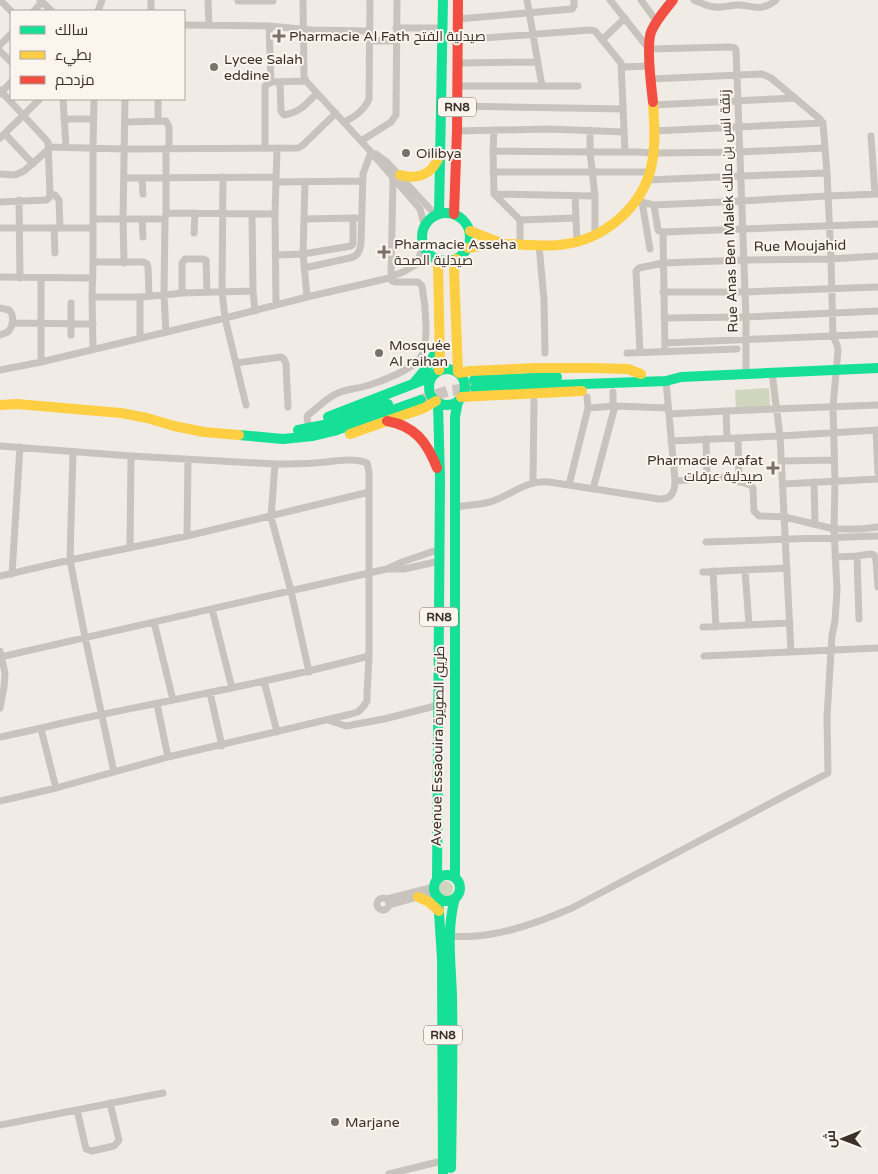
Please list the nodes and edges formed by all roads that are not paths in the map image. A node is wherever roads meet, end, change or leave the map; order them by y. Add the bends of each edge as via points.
1 (0, 0) edge
2 (208, 0) edge
3 (250, 0) edge
4 (303, 0) edge
5 (370, 0) edge
6 (397, 0) edge
7 (443, 0) edge
8 (458, 0) edge
9 (527, 0) edge
10 (574, 0) edge
11 (610, 0) edge
12 (641, 0) edge
13 (673, 0) edge
14 (694, 0) edge
15 (750, 0) edge
16 (776, 0) edge
17 (41, 1) edge
18 (238, 1) edge
19 (273, 1) edge
20 (741, 5) junction
21 (10, 10) edge
22 (51, 10) edge
23 (529, 13) junction
24 (625, 18) junction
25 (458, 19) junction
26 (657, 22) junction
27 (185, 25) edge
28 (209, 25) junction
29 (269, 26) junction
30 (396, 28) junction
31 (443, 28) junction
32 (303, 29) junction
33 (370, 31) junction
34 (533, 34) junction
35 (10, 35) edge
36 (370, 40) junction
37 (458, 40) junction
38 (602, 40) junction
39 (396, 41) junction
40 (0, 45) edge
41 (649, 49) junction
42 (0, 51) edge
43 (10, 61) edge
44 (458, 62) junction
45 (538, 62) junction
46 (650, 66) junction
47 (622, 67) junction
48 (737, 75) junction
49 (651, 79) junction
50 (306, 81) junction
51 (271, 82) junction
52 (280, 82) junction
53 (10, 83) edge
54 (458, 86) junction
55 (542, 86) junction
56 (578, 86) dead end
57 (1, 92) edge
58 (317, 92) junction
59 (795, 98) junction
60 (39, 100) edge
61 (63, 100) edge
62 (94, 100) edge
63 (125, 100) edge
64 (158, 100) edge
65 (738, 101) junction
66 (458, 106) junction
67 (653, 106) junction
68 (623, 109) junction
69 (336, 113) junction
70 (23, 115) junction
71 (64, 119) junction
72 (94, 120) junction
73 (158, 120) junction
74 (125, 122) junction
75 (344, 122) junction
76 (823, 123) junction
77 (739, 128) junction
78 (494, 130) junction
79 (590, 130) junction
80 (457, 131) junction
81 (653, 131) junction
82 (624, 132) junction
83 (2, 136) edge
84 (871, 136) dead end
85 (361, 141) junction
86 (49, 148) junction
87 (66, 148) junction
88 (93, 148) junction
89 (167, 148) junction
90 (265, 148) junction
91 (277, 148) junction
92 (825, 148) junction
93 (124, 149) junction
94 (493, 151) junction
95 (371, 152) junction
96 (590, 152) junction
97 (625, 152) junction
98 (740, 152) junction
99 (653, 153) junction
100 (440, 156) junction
101 (33, 164) junction
102 (493, 172) junction
103 (592, 172) junction
104 (0, 174) edge
105 (827, 174) junction
106 (396, 176) junction
107 (648, 176) junction
108 (741, 176) junction
109 (223, 177) junction
110 (124, 178) junction
111 (142, 178) junction
112 (166, 178) junction
113 (276, 180) junction
114 (363, 181) junction
115 (305, 182) junction
116 (50, 194) junction
117 (143, 194) dead end
118 (494, 194) junction
119 (877, 194) edge
120 (575, 196) junction
121 (594, 196) junction
122 (827, 196) junction
123 (19, 200) junction
124 (742, 201) junction
125 (0, 202) edge
126 (639, 202) junction
127 (654, 205) junction
128 (195, 213) junction
129 (222, 214) junction
130 (252, 214) junction
131 (276, 214) junction
132 (438, 214) junction
133 (454, 214) junction
134 (165, 216) junction
135 (353, 218) junction
136 (361, 218) junction
137 (576, 218) junction
138 (93, 219) junction
139 (123, 219) junction
140 (142, 219) junction
141 (304, 219) junction
142 (520, 220) junction
143 (878, 224) edge
144 (829, 226) junction
145 (424, 227) junction
146 (0, 228) edge
147 (20, 228) junction
148 (57, 228) junction
149 (93, 228) junction
150 (743, 229) junction
151 (470, 231) junction
152 (663, 232) junction
153 (194, 234) dead end
154 (595, 236) junction
155 (142, 237) dead end
156 (577, 242) junction
157 (502, 244) junction
158 (424, 245) junction
159 (520, 245) junction
160 (539, 245) junction
161 (468, 248) junction
162 (650, 249) dead end
163 (55, 253) dead end
164 (303, 254) junction
165 (276, 255) junction
166 (878, 256) edge
167 (436, 259) junction
168 (456, 259) junction
169 (744, 260) junction
170 (831, 260) junction
171 (93, 262) junction
172 (663, 262) junction
173 (124, 263) junction
174 (414, 265) junction
175 (304, 268) junction
176 (0, 278) edge
177 (20, 278) junction
178 (41, 278) junction
179 (93, 278) junction
180 (391, 278) junction
181 (878, 287) edge
182 (831, 289) junction
183 (253, 291) junction
184 (207, 292) junction
185 (222, 292) junction
186 (664, 292) junction
187 (745, 292) junction
188 (182, 293) junction
189 (149, 296) junction
190 (164, 296) junction
191 (92, 297) junction
192 (140, 297) junction
193 (307, 297) junction
194 (71, 303) dead end
195 (276, 305) junction
196 (0, 308) edge
197 (254, 311) junction
198 (878, 311) edge
199 (832, 313) junction
200 (746, 317) junction
201 (225, 318) junction
202 (664, 318) junction
203 (12, 323) junction
204 (41, 323) junction
205 (71, 323) junction
206 (93, 324) junction
207 (166, 332) junction
208 (878, 334) edge
209 (0, 335) edge
210 (72, 335) dead end
211 (832, 336) junction
212 (140, 338) junction
213 (440, 338) junction
214 (746, 340) junction
215 (665, 347) junction
216 (737, 349) dead end
217 (93, 350) junction
218 (640, 352) junction
219 (545, 353) dead end
220 (627, 353) dead end
221 (41, 362) junction
222 (236, 363) junction
223 (878, 368) edge
224 (0, 370) edge
225 (836, 370) junction
226 (458, 373) junction
227 (772, 373) junction
228 (435, 374) junction
229 (746, 374) junction
230 (681, 377) junction
231 (642, 378) junction
232 (666, 381) junction
233 (475, 384) tunnel mouth
234 (410, 386) junction
235 (613, 392) dead end
236 (421, 396) tunnel mouth
237 (587, 397) dead end
238 (460, 399) junction
239 (0, 400) edge
240 (534, 401) dead end
241 (437, 402) junction
242 (17, 404) junction
243 (0, 405) edge
244 (246, 405) dead end
245 (878, 405) edge
246 (614, 406) junction
247 (833, 406) junction
248 (288, 407) dead end
249 (588, 408) junction
250 (777, 409) junction
251 (668, 411) junction
252 (726, 411) junction
253 (387, 421) junction
254 (308, 424) junction
255 (877, 430) edge
256 (834, 433) junction
257 (292, 435) junction
258 (780, 436) junction
259 (728, 438) junction
260 (738, 438) junction
261 (706, 439) junction
262 (671, 441) junction
263 (0, 446) edge
264 (20, 447) junction
265 (72, 452) junction
266 (131, 456) junction
267 (188, 459) junction
268 (834, 460) junction
269 (782, 462) junction
270 (275, 464) junction
271 (878, 472) edge
272 (440, 478) junction
273 (707, 479) junction
274 (878, 479) edge
275 (675, 481) junction
276 (836, 481) junction
277 (533, 482) junction
278 (739, 482) junction
279 (814, 482) junction
280 (783, 484) junction
281 (569, 485) junction
282 (593, 488) junction
283 (369, 492) junction
284 (455, 507) junction
285 (271, 516) junction
286 (785, 517) junction
287 (815, 524) junction
288 (878, 527) edge
289 (834, 528) junction
290 (187, 536) junction
291 (878, 536) edge
292 (834, 538) junction
293 (786, 539) junction
294 (706, 542) dead end
295 (130, 548) junction
296 (440, 549) junction
297 (857, 556) junction
298 (836, 557) junction
299 (70, 560) junction
300 (440, 561) junction
301 (787, 568) junction
302 (387, 569) junction
303 (745, 570) junction
304 (714, 571) junction
305 (702, 572) dead end
306 (369, 573) junction
307 (12, 574) junction
308 (0, 576) edge
309 (878, 587) edge
310 (291, 591) junction
311 (212, 608) junction
312 (859, 619) dead end
313 (154, 622) junction
314 (790, 622) junction
315 (749, 625) junction
316 (702, 627) dead end
317 (716, 627) junction
318 (85, 637) junction
319 (878, 648) edge
320 (831, 651) junction
321 (791, 652) junction
322 (0, 655) edge
323 (369, 656) junction
324 (704, 656) dead end
325 (309, 672) junction
326 (264, 681) junction
327 (232, 688) junction
328 (210, 693) junction
329 (173, 700) junction
330 (156, 704) junction
331 (439, 704) junction
332 (0, 708) edge
333 (102, 714) junction
334 (328, 720) junction
335 (40, 728) junction
336 (277, 732) junction
337 (0, 737) edge
338 (222, 746) junction
339 (168, 757) junction
340 (114, 772) junction
341 (56, 788) junction
342 (0, 800) edge
343 (454, 877) junction
344 (436, 889) junction
345 (418, 897) junction
346 (455, 898) junction
347 (439, 910) junction
348 (450, 936) junction
349 (163, 1093) dead end
350 (110, 1103) junction
351 (77, 1110) junction
352 (0, 1125) edge
353 (447, 1160) junction
354 (389, 1174) edge
355 (443, 1174) edge
356 (451, 1174) edge

1 - 21 street
2 - 28 street
3 - 18 street
3 - 19 street
4 - 32 street
5 - 33 street
6 - 30 street
7 - 31 main road, RN8
8 - 25 main road, RN8
9 - 23 street
10 - 23 street via 572,9
11 - 24 street
12 - 26 street
13 - 26 main road
14 - 20 street via 716,7
15 - 20 street
16 - 20 street via 760,8
17 - 22 street
23 - 25 street
23 - 34 street
24 - 38 street
24 - 41 street
25 - 37 main road, RN8
26 - 41 main road via 650,35
27 - 28 street
28 - 29 street
29 - 32 street
29 - 51 street
30 - 31 street
30 - 39 street
31 - 100 main road, RN8
32 - 33 street
32 - 50 street
33 - 36 street
34 - 37 street
34 - 38 street via 592,30
34 - 45 street
35 - 40 street
36 - 39 street
36 - 75 street via 368,101 356,116
37 - 44 main road, RN8
38 - 47 street
39 - 85 street via 396,115 391,122
41 - 46 main road
41 - 48 street, Rue Anas Ben Malek زنقة انس بن مالك via 735,48
42 - 43 street
44 - 45 street
44 - 54 main road, RN8
45 - 55 street
46 - 47 street
46 - 49 main road
47 - 68 street
48 - 49 street
48 - 59 street via 766,75
48 - 65 street, Rue Anas Ben Malek زنقة انس بن مالك
49 - 67 main road
50 - 52 street
50 - 58 street
51 - 52 street
51 - 90 street via 265,88
52 - 58 street via 281,112 284,115 300,110
53 - 57 street
54 - 55 street
54 - 66 main road, RN8
55 - 56 street
57 - 70 street
58 - 69 street
59 - 65 street
59 - 76 street
60 - 70 street
61 - 71 street
62 - 72 street
63 - 74 street
64 - 73 street
65 - 67 street
65 - 77 street, Rue Anas Ben Malek زنقة انس بن مالك
66 - 68 street
66 - 80 main road, RN8
67 - 81 main road
68 - 82 street
69 - 75 street
69 - 91 street via 301,147
70 - 83 street
70 - 86 street via 46,139
71 - 72 street
71 - 87 street
72 - 88 street
73 - 74 street
73 - 89 street via 168,124
74 - 93 street
75 - 85 street
76 - 77 street
76 - 92 street
77 - 81 street
77 - 98 street, Rue Anas Ben Malek زنقة انس بن مالك
78 - 79 street
78 - 80 street
78 - 94 street
79 - 82 street
79 - 96 street
80 - 133 main road, RN8
81 - 99 main road
82 - 97 street
83 - 101 street
84 - 119 street
85 - 95 street
86 - 87 street
86 - 101 street
86 - 116 street
87 - 88 street
88 - 93 street
88 - 138 street
89 - 90 street
89 - 93 street
89 - 112 street
90 - 91 street
91 - 113 street
92 - 98 street
92 - 105 street
93 - 110 street
94 - 96 street
94 - 102 street
95 - 106 street via 384,159
95 - 114 street
96 - 97 street
96 - 103 street
97 - 99 street
98 - 99 street
98 - 108 street, Rue Anas Ben Malek زنقة انس بن مالك
99 - 107 main road
100 - 106 main road via 436,165 424,175 415,178
100 - 132 main road, RN8
101 - 104 street via 15,175
102 - 103 street
102 - 118 street
103 - 107 street
103 - 121 street
105 - 108 street
105 - 122 street
106 - 132 street
106 - 145 street via 420,209
106 - 180 street
107 - 108 street
107 - 126 main road
108 - 124 street, Rue Anas Ben Malek زنقة انس بن مالك
109 - 112 street
109 - 113 street
109 - 129 street
110 - 111 street
110 - 139 street
111 - 112 street
111 - 117 street
112 - 134 street
113 - 115 street
113 - 131 street
114 - 115 street
114 - 136 street
115 - 141 street
116 - 123 street via 46,200
116 - 148 street via 58,200
118 - 120 street
118 - 142 street
119 - 122 street
120 - 121 street
120 - 137 street
121 - 154 street
122 - 124 street
122 - 144 street
123 - 125 street
123 - 147 street
124 - 127 street
124 - 150 street, Rue Anas Ben Malek زنقة انس بن مالك
126 - 127 street
126 - 154 main road
126 - 162 street
127 - 152 street via 658,230
128 - 129 street
128 - 134 street
128 - 153 street
129 - 130 street
129 - 185 street
130 - 131 street
130 - 183 street
131 - 165 street
132 - 133 main road
132 - 145 main road
133 - 151 main road
134 - 140 street
134 - 190 street
135 - 136 street
135 - 141 street
135 - 164 street via 351,246
136 - 175 street via 361,248 356,256
137 - 142 street
137 - 156 street
138 - 139 street
138 - 149 street
139 - 140 street
139 - 173 street
140 - 155 street
141 - 164 street
142 - 159 street
143 - 144 street
144 - 150 street
144 - 170 street
145 - 158 main road
146 - 147 street
147 - 148 street
147 - 177 street
148 - 149 street
148 - 163 street
149 - 171 street
150 - 152 street
150 - 169 street, Rue Anas Ben Malek زنقة انس بن مالك
151 - 157 main road
151 - 161 main road
152 - 172 street
154 - 156 main road
156 - 160 main road
157 - 159 main road
157 - 161 main road
158 - 167 main road
158 - 174 street
159 - 160 main road
160 - 219 street
161 - 168 main road
164 - 165 street
164 - 175 street
165 - 195 street
166 - 170 street, Rue Moujahid
167 - 168 main road
167 - 174 street
167 - 213 main road
168 - 226 main road
169 - 170 street, Rue Moujahid
169 - 172 street, Rue Moujahid
169 - 187 street, Rue Anas Ben Malek زنقة انس بن مالك
170 - 182 street
171 - 173 street
171 - 179 street
172 - 186 street
172 - 218 street, Rue Moujahid via 637,270
173 - 189 street via 143,262 148,265
174 - 180 street
175 - 193 street
176 - 177 street
177 - 178 street
178 - 179 street
178 - 204 street
179 - 191 street
180 - 193 street
180 - 254 street via 394,282 418,282 422,286 425,326 422,356 412,366 387,378 333,395 308,415
181 - 182 street
182 - 187 street
182 - 199 street
183 - 185 street
183 - 197 street
184 - 185 street
184 - 188 street
184 - 188 street via 206,260 185,258 182,263
185 - 201 street
186 - 187 street
186 - 202 street
187 - 200 street, Rue Anas Ben Malek زنقة انس بن مالك
188 - 190 street
189 - 190 street
189 - 192 street
190 - 207 street
191 - 192 street
191 - 206 street
192 - 212 street
193 - 195 street
194 - 205 street
195 - 197 street
196 - 203 street via 11,312
197 - 201 street
198 - 199 street
199 - 200 street
199 - 211 street
200 - 202 street
200 - 214 street, Rue Anas Ben Malek زنقة انس بن مالك
201 - 207 street
201 - 222 street
202 - 215 street
203 - 204 street
203 - 209 street via 8,332
204 - 205 street
204 - 221 street
205 - 206 street
205 - 210 street
206 - 217 street
207 - 212 street
208 - 211 street
211 - 214 street
211 - 225 street via 838,350
212 - 217 street
213 - 228 main road via 440,365
213 - 234 main road via 430,365
214 - 215 street
214 - 229 street, Rue Anas Ben Malek زنقة انس بن مالك
215 - 216 street
215 - 218 street
217 - 221 street
218 - 220 street
221 - 224 street
222 - 244 street
222 - 248 street via 284,358
223 - 225 main road
225 - 227 main road
225 - 247 street
226 - 228 main road via 448,369
226 - 231 main road via 594,368 628,369
226 - 238 main road via 465,386
227 - 229 main road
227 - 250 street
228 - 234 main road
228 - 241 main road via 429,384
229 - 230 main road
230 - 231 main road via 668,374
230 - 232 main road
231 - 232 main road
231 - 233 main road
231 - 238 main road via 634,385 624,387
232 - 251 street
234 - 254 main road
235 - 246 street
236 - 257 main road via 334,432
237 - 249 street
238 - 241 main road via 448,405
238 - 284 main road, Avenue Essaouira طريق الصويرة / RN8 via 455,417
239 - 242 main road
240 - 277 street
241 - 253 main road
241 - 272 main road, Avenue Essaouira طريق الصويرة / RN8
242 - 243 main road
242 - 257 main road via 121,414 204,432 275,439
245 - 247 street
246 - 249 street
246 - 251 street
246 - 282 street
247 - 250 street
247 - 256 street
249 - 281 street
250 - 252 street
250 - 258 street
251 - 252 street
251 - 262 street
252 - 259 street
253 - 257 main road via 308,442
253 - 272 main road via 404,425 418,434 430,450
254 - 257 main road
255 - 256 street
255 - 271 street
256 - 258 street
256 - 268 street
258 - 260 street
258 - 269 street
259 - 260 street
259 - 261 street
260 - 278 street
261 - 262 street
261 - 273 street
262 - 275 street
263 - 264 street
264 - 265 street
264 - 307 street
265 - 266 street
265 - 299 street
266 - 267 street
266 - 295 street
267 - 270 street
267 - 290 street
268 - 269 street
268 - 276 street
269 - 280 street
270 - 283 street via 362,461 369,468
270 - 285 street
272 - 296 main road, Avenue Essaouira طريق الصويرة / RN8
273 - 275 street
273 - 278 street via 729,478
274 - 276 street
275 - 282 street via 674,492 663,500
276 - 279 street
276 - 289 street
277 - 281 street
277 - 284 street via 488,502
278 - 286 street via 753,487 757,515
279 - 280 street
279 - 287 street
280 - 286 street
281 - 282 street
283 - 285 street
283 - 306 street
284 - 343 main road, Avenue Essaouira طريق الصويرة / RN8
285 - 290 street
285 - 310 street
286 - 287 street
286 - 293 street
287 - 289 street
288 - 289 street
289 - 292 street
290 - 295 street
291 - 292 street
292 - 293 street
292 - 298 street
293 - 294 street
293 - 301 street
295 - 299 street
296 - 300 main road, Avenue Essaouira طريق الصويرة / RN8
296 - 302 street
297 - 298 street
297 - 309 street via 874,555
297 - 312 street
298 - 320 street
299 - 307 street
299 - 318 street
300 - 302 street via 404,569
300 - 331 main road, Avenue Essaouira طريق الصويرة / RN8
301 - 303 street
301 - 314 street
302 - 306 street
303 - 304 street
303 - 315 street
304 - 305 street
304 - 317 street
306 - 310 street
306 - 323 street
307 - 308 street
310 - 311 street
310 - 325 street
311 - 313 street
311 - 327 street
313 - 318 street
313 - 329 street
314 - 315 street
314 - 321 street
315 - 317 street
316 - 317 street
318 - 322 street
318 - 333 street
319 - 320 street
320 - 321 street
320 - 348 street via 828,773 572,908 497,933
321 - 324 street
322 - 332 street via 5,673
323 - 325 street
323 - 334 street via 367,701 358,712
325 - 326 street
326 - 327 street
326 - 336 street
327 - 328 street
328 - 329 street
328 - 338 street
329 - 330 street
330 - 333 street
330 - 339 street
331 - 334 street via 346,726
331 - 344 main road, Avenue Essaouira طريق الصويرة / RN8
333 - 335 street
333 - 340 street
334 - 336 street
335 - 337 street
335 - 341 street
336 - 338 street
338 - 339 street
339 - 340 street
340 - 341 street
341 - 342 street
343 - 344 main road via 443,876
343 - 346 main road, RN8 via 460,886 460,893
344 - 345 street
344 - 345 street via 388,902
344 - 346 main road via 444,901
344 - 347 main road, Avenue Essaouira طريق الصويرة / RN8
345 - 347 main road
346 - 348 main road, Avenue Essaouira طريق الصويرة / RN8
347 - 353 main road, Avenue Essaouira طريق الصويرة / RN8
348 - 353 main road, Avenue Essaouira طريق الصويرة / RN8 via 452,995
349 - 350 street
350 - 351 street
350 - 351 street via 119,1140 114,1146 92,1151 86,1149
351 - 352 street
353 - 354 street
353 - 355 main road, Avenue Essaouira طريق الصويرة / RN8
353 - 356 main road, Avenue Essaouira طريق الصويرة / RN8

